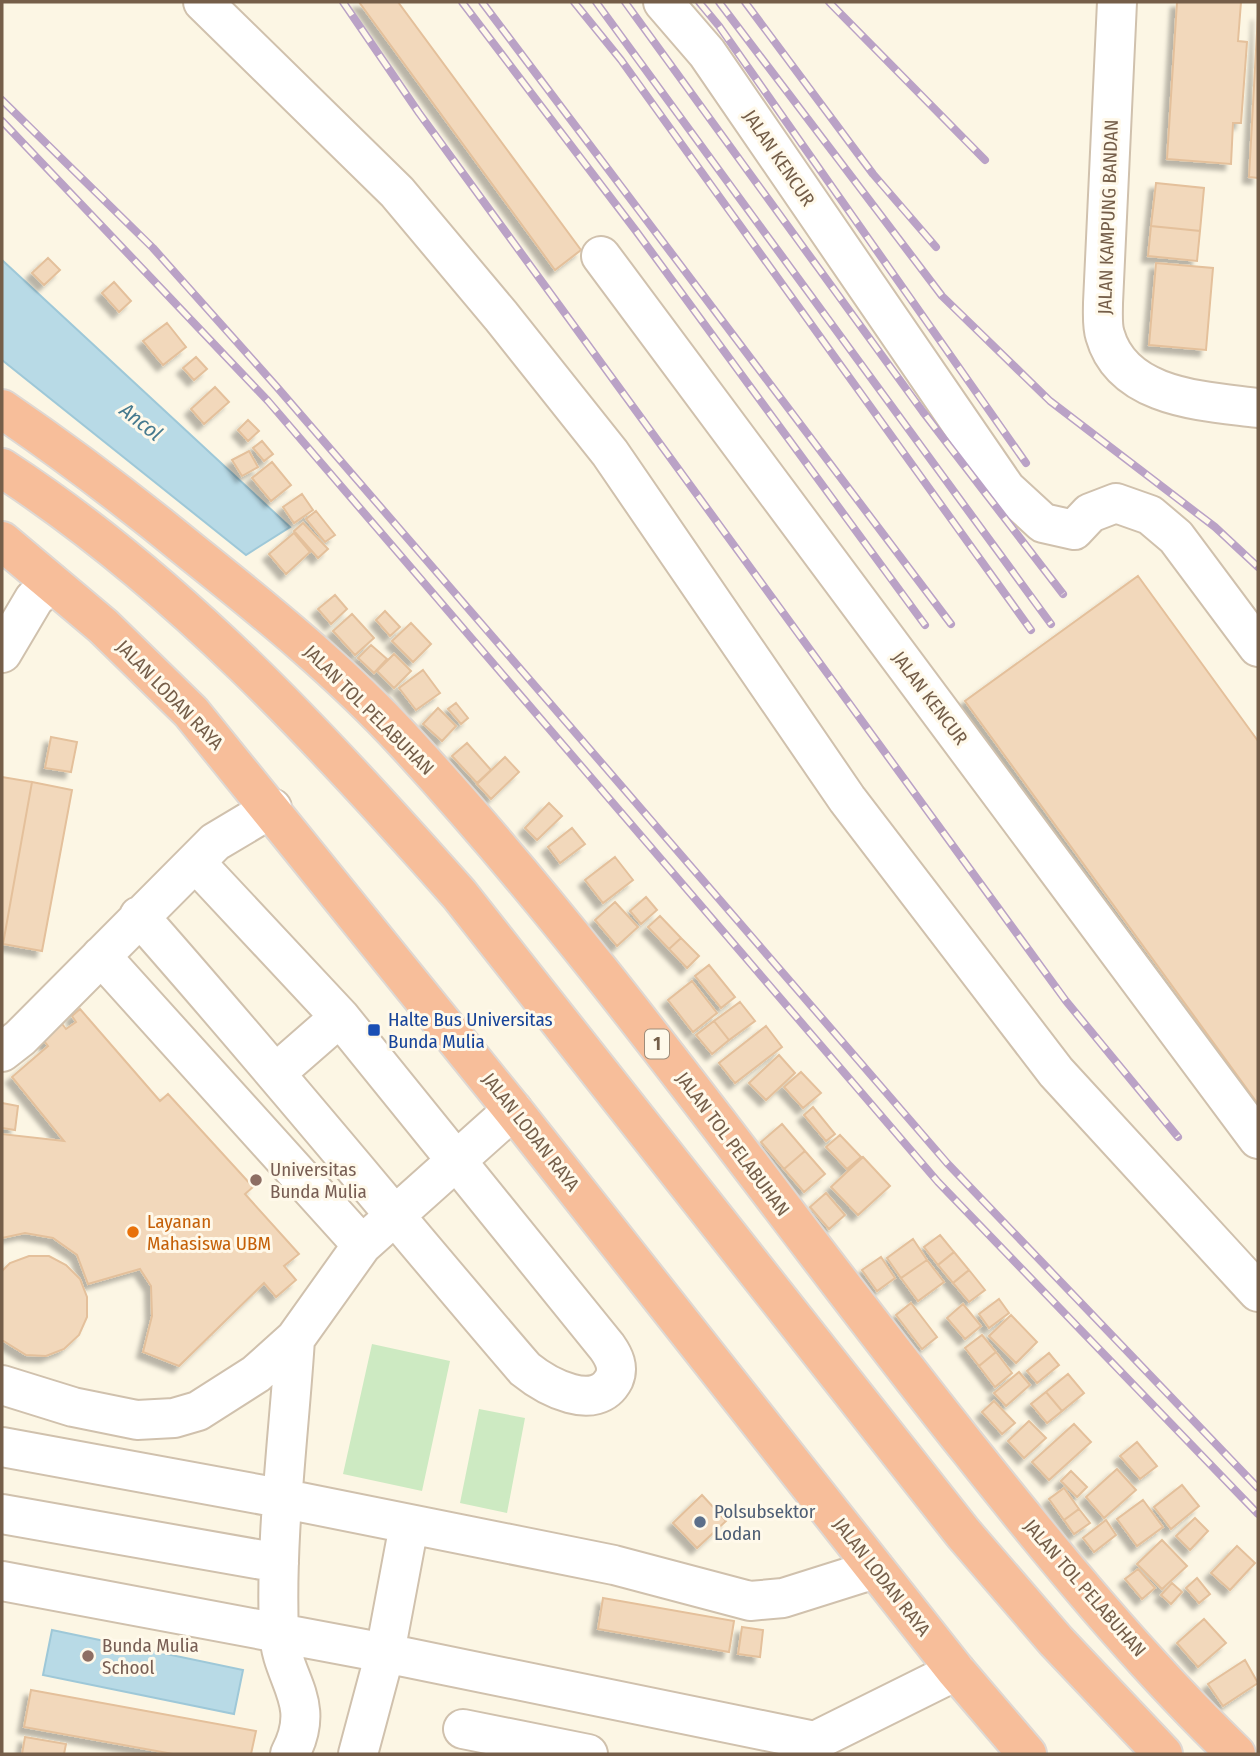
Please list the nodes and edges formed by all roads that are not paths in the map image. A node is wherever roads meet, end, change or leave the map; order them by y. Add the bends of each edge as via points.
1 (203, 2) edge
2 (663, 2) edge
3 (1117, 2) edge
4 (601, 256) dead end
5 (1258, 408) edge
6 (2, 409) edge
7 (2, 468) edge
8 (2, 541) edge
9 (51, 583) junction
10 (1258, 647) edge
11 (2, 653) edge
12 (272, 808) junction
13 (196, 863) junction
14 (139, 916) junction
15 (101, 956) junction
16 (340, 1017) junction
17 (2, 1052) edge
18 (277, 1072) junction
19 (513, 1110) junction
20 (1258, 1139) edge
21 (459, 1160) junction
22 (361, 1176) junction
23 (327, 1205) junction
24 (392, 1215) junction
25 (362, 1245) junction
26 (1258, 1292) edge
27 (295, 1339) junction
28 (2, 1385) edge
29 (2, 1447) edge
30 (285, 1499) junction
31 (2, 1514) edge
32 (409, 1525) junction
33 (279, 1563) junction
34 (875, 1569) junction
35 (2, 1581) edge
36 (279, 1636) junction
37 (385, 1653) junction
38 (956, 1671) junction
39 (463, 1729) dead end
40 (813, 1748) edge
41 (290, 1754) edge
42 (358, 1754) edge
43 (588, 1754) edge
44 (1027, 1754) edge
45 (1163, 1754) edge
46 (1236, 1754) edge

1 - 26 street via 397,192 501,316 610,453 847,799 1056,1072
2 - 10 street, JALAN KENCUR via 707,53 1006,489 1043,523 1074,530 1090,513 1116,503 1150,515 1176,537
3 - 5 street, JALAN KAMPUNG BANDAN via 1104,335 1116,358 1155,389 1186,399
4 - 20 street, JALAN KENCUR
6 - 46 highway, JALAN TOL PELABUHAN / 1 via 110,485 260,605 404,740 618,993 920,1389 1056,1558
7 - 45 highway via 184,610 276,696 369,793 459,894 963,1533 1056,1641
8 - 9 highway, JALAN LODAN RAYA
9 - 11 street via 34,599
9 - 12 highway, JALAN LODAN RAYA via 191,712
12 - 13 street via 215,842
12 - 19 highway, JALAN LODAN RAYA
13 - 14 street
13 - 16 street
14 - 15 street
14 - 18 street
15 - 17 street
15 - 23 street
16 - 18 street
16 - 21 street
18 - 22 street
19 - 21 street
19 - 34 highway, JALAN LODAN RAYA
21 - 24 street
21 - 24 street via 615,1358 615,1376 609,1385 598,1394 584,1396 539,1380
22 - 23 street
22 - 24 street
23 - 25 street
24 - 25 street
25 - 27 street
27 - 28 street via 256,1374 198,1411 174,1418 112,1416
27 - 30 street
29 - 30 street
30 - 32 street
30 - 33 street
31 - 33 street
32 - 34 street via 614,1565 750,1601 783,1598
32 - 37 street
33 - 36 street
34 - 38 highway, JALAN LODAN RAYA
35 - 36 street
36 - 37 street
36 - 41 street via 302,1712
37 - 40 street
37 - 42 street
38 - 40 street
38 - 44 highway, JALAN LODAN RAYA
39 - 43 street

